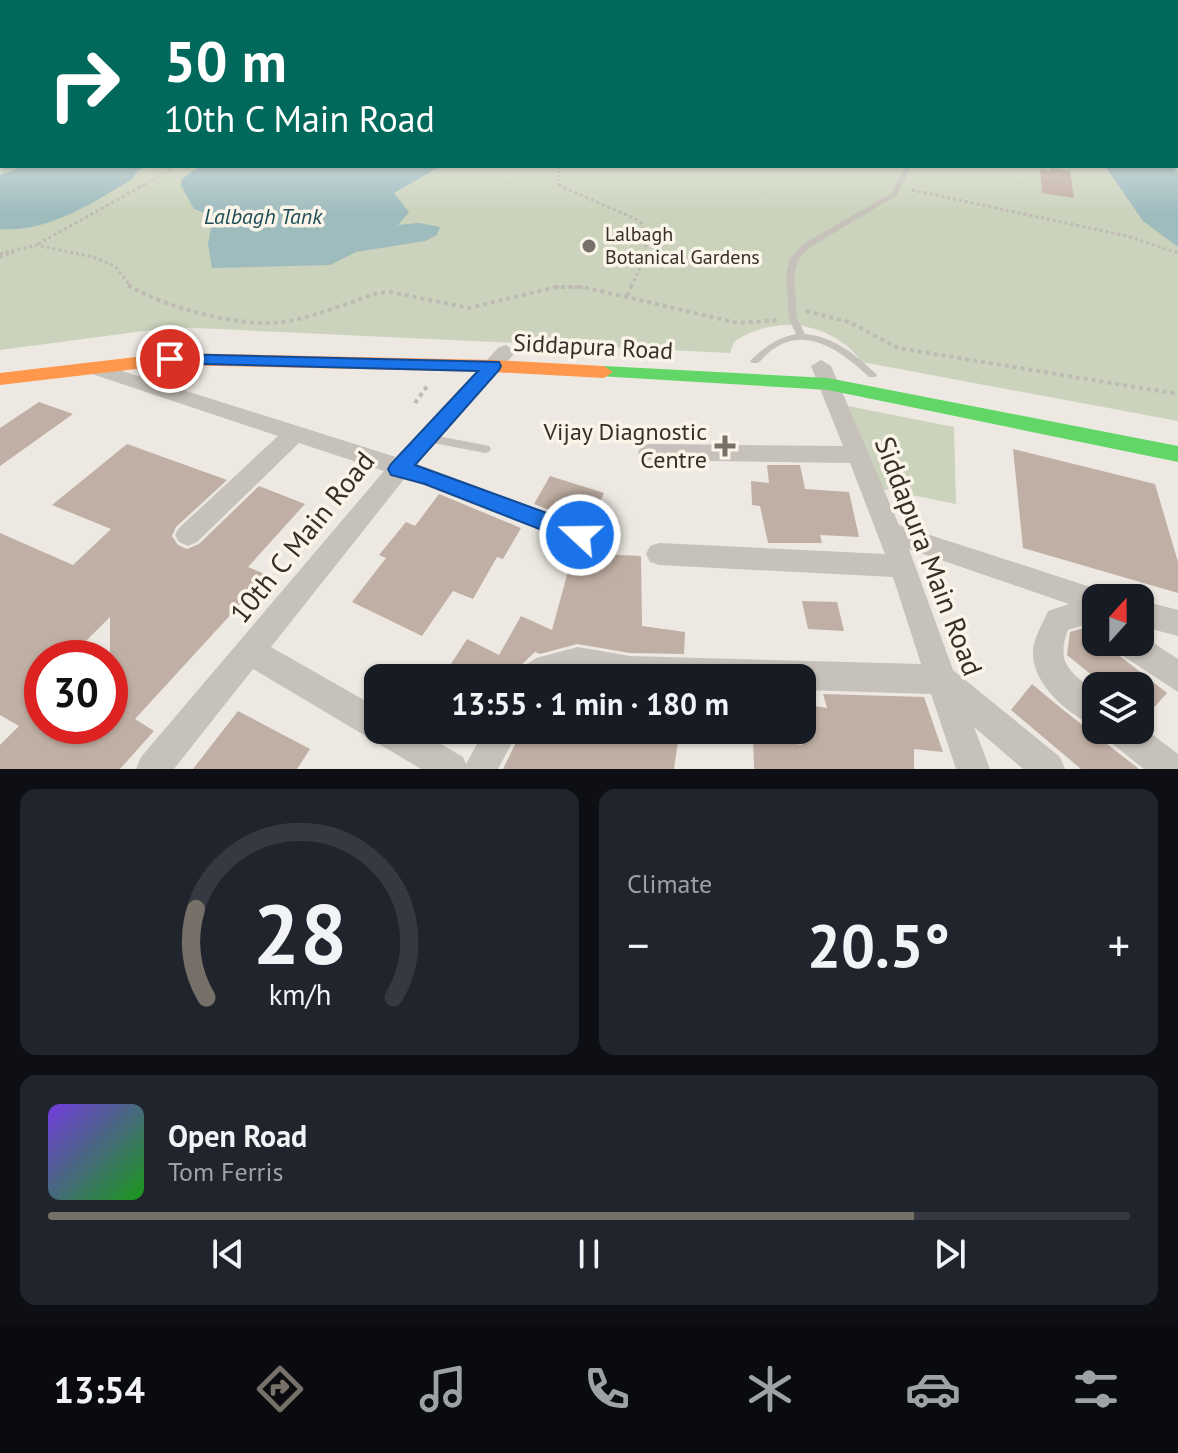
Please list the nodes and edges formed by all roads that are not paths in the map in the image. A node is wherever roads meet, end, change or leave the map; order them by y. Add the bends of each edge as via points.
1 (907, 168) edge
2 (802, 337) junction
3 (98, 354) junction
4 (649, 355) dead end
5 (499, 358) junction
6 (747, 361) joint
7 (0, 362) edge
8 (824, 375) junction
9 (872, 375) junction
10 (0, 379) edge
11 (294, 434) junction
12 (1178, 435) edge
13 (427, 438) junction
14 (485, 449) dead end
15 (649, 452) dead end
16 (1178, 454) edge
17 (858, 455) junction
18 (399, 469) junction
19 (890, 532) junction
20 (188, 535) dead end
21 (580, 535) dead end
22 (659, 554) dead end
23 (900, 566) junction
24 (1082, 605) edge
25 (1082, 609) edge
26 (1154, 617) edge
27 (1178, 623) edge
28 (250, 651) junction
29 (1147, 656) edge
30 (564, 664) edge
31 (594, 664) edge
32 (816, 676) edge
33 (1178, 677) edge
34 (941, 679) junction
35 (1082, 700) edge
36 (364, 717) edge
37 (410, 744) edge
38 (495, 744) edge
39 (1138, 744) edge
40 (153, 769) edge
41 (451, 769) edge
42 (480, 769) edge
43 (973, 769) edge
44 (1048, 769) edge
45 (1170, 769) edge

1 - 2 lane via 895,194 799,252 790,274 793,319
2 - 6 lane via 780,341
2 - 9 lane via 834,344
3 - 5 main road, Siddapura Road via 170,359
3 - 5 main road, Siddapura Road via 180,342
3 - 7 main road, Siddapura Road
3 - 10 main road, Siddapura Road
3 - 11 street
4 - 5 main road, Siddapura Road
5 - 8 main road, Siddapura Road
5 - 13 street, 10th C Main Road
6 - 8 main road, Siddapura Road
8 - 9 main road, Siddapura Road
8 - 16 main road, Siddapura Road
8 - 17 street, Siddapura Main Road
9 - 12 main road, Siddapura Road
11 - 18 street
11 - 20 street
13 - 14 lane
13 - 18 street, 10th C Main Road
15 - 17 street
17 - 19 street, Siddapura Main Road
18 - 21 street
18 - 28 street, 10th C Main Road
19 - 23 street, Siddapura Main Road
19 - 24 street
22 - 23 street
23 - 34 street, Siddapura Main Road
25 - 35 street via 1058,620 1047,649 1048,664
26 - 27 street
28 - 36 street
28 - 40 street, 10th C Main Road
29 - 33 street
30 - 31 street
32 - 34 street
34 - 43 street, Siddapura Main Road
34 - 44 street
37 - 41 street
38 - 42 street
39 - 45 street

